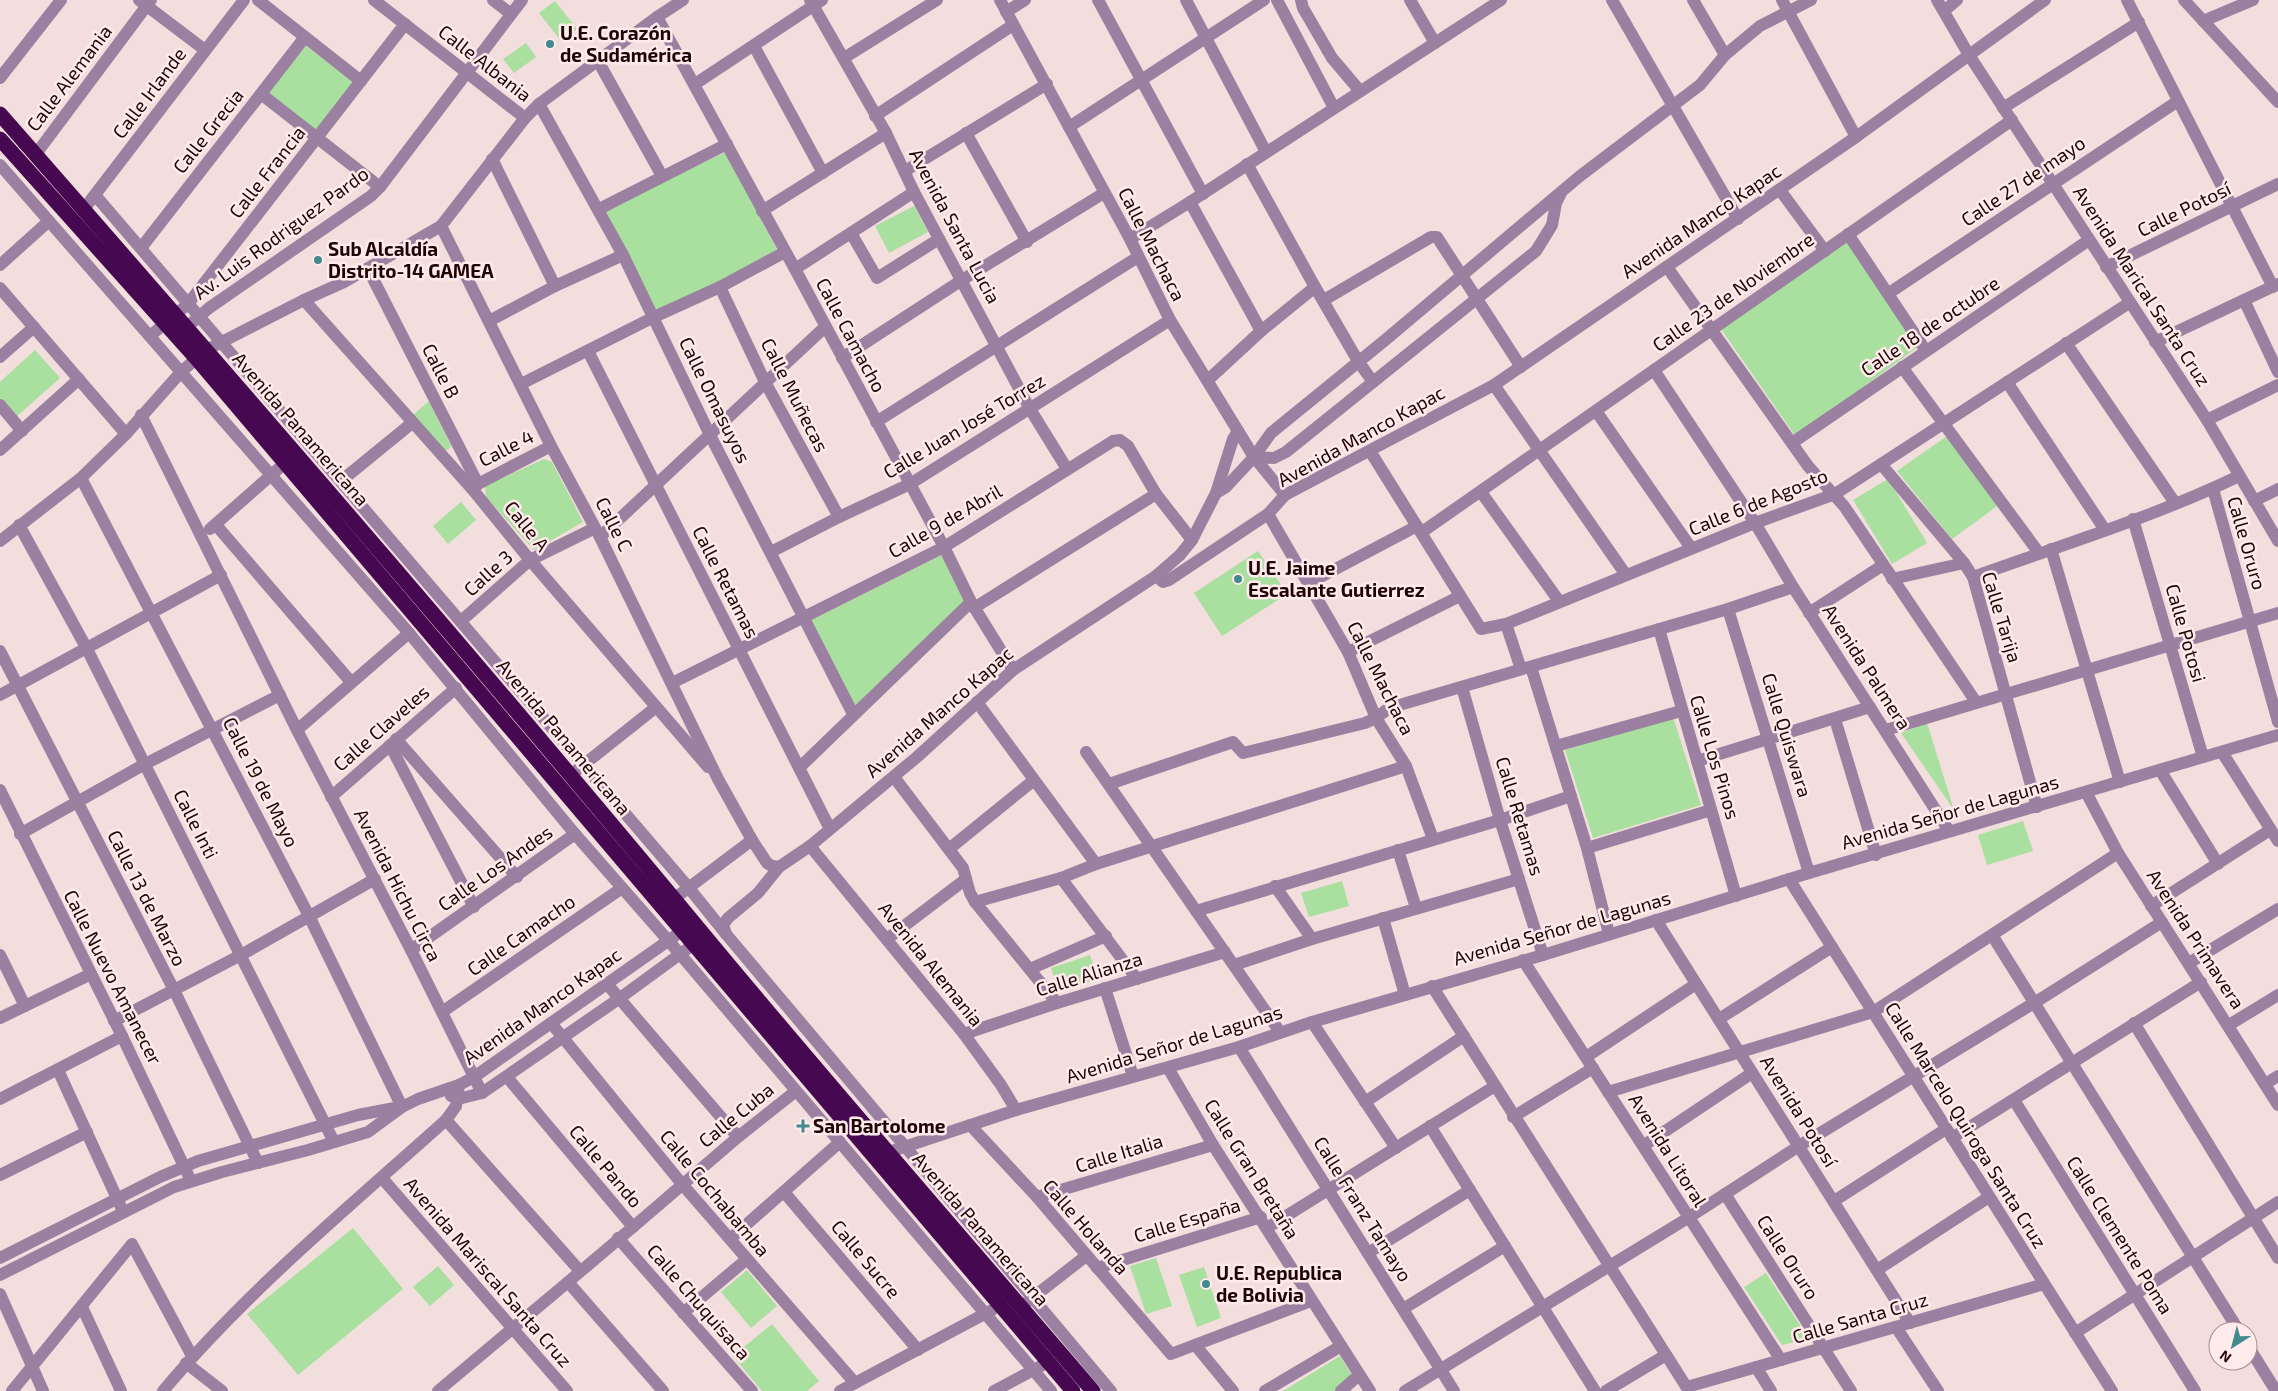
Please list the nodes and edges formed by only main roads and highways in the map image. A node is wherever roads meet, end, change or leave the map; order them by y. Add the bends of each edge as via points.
1 (0, 114) edge
2 (0, 139) edge
3 (170, 319) junction
4 (201, 354) junction
5 (689, 926) junction
6 (881, 1154) junction
7 (1073, 1391) edge
8 (1093, 1391) edge

1 - 3 highway, Avenida Panamericana via 84,209
2 - 3 highway, Avenida Panamericana
3 - 4 highway, Avenida Panamericana
3 - 4 highway, Avenida Panamericana via 187,327
4 - 5 highway, Avenida Panamericana via 285,463
4 - 5 highway, Avenida Panamericana via 571,775 675,898
5 - 6 highway, Avenida Panamericana
6 - 7 highway, Avenida Panamericana
6 - 8 highway, Avenida Panamericana via 1027,1302

